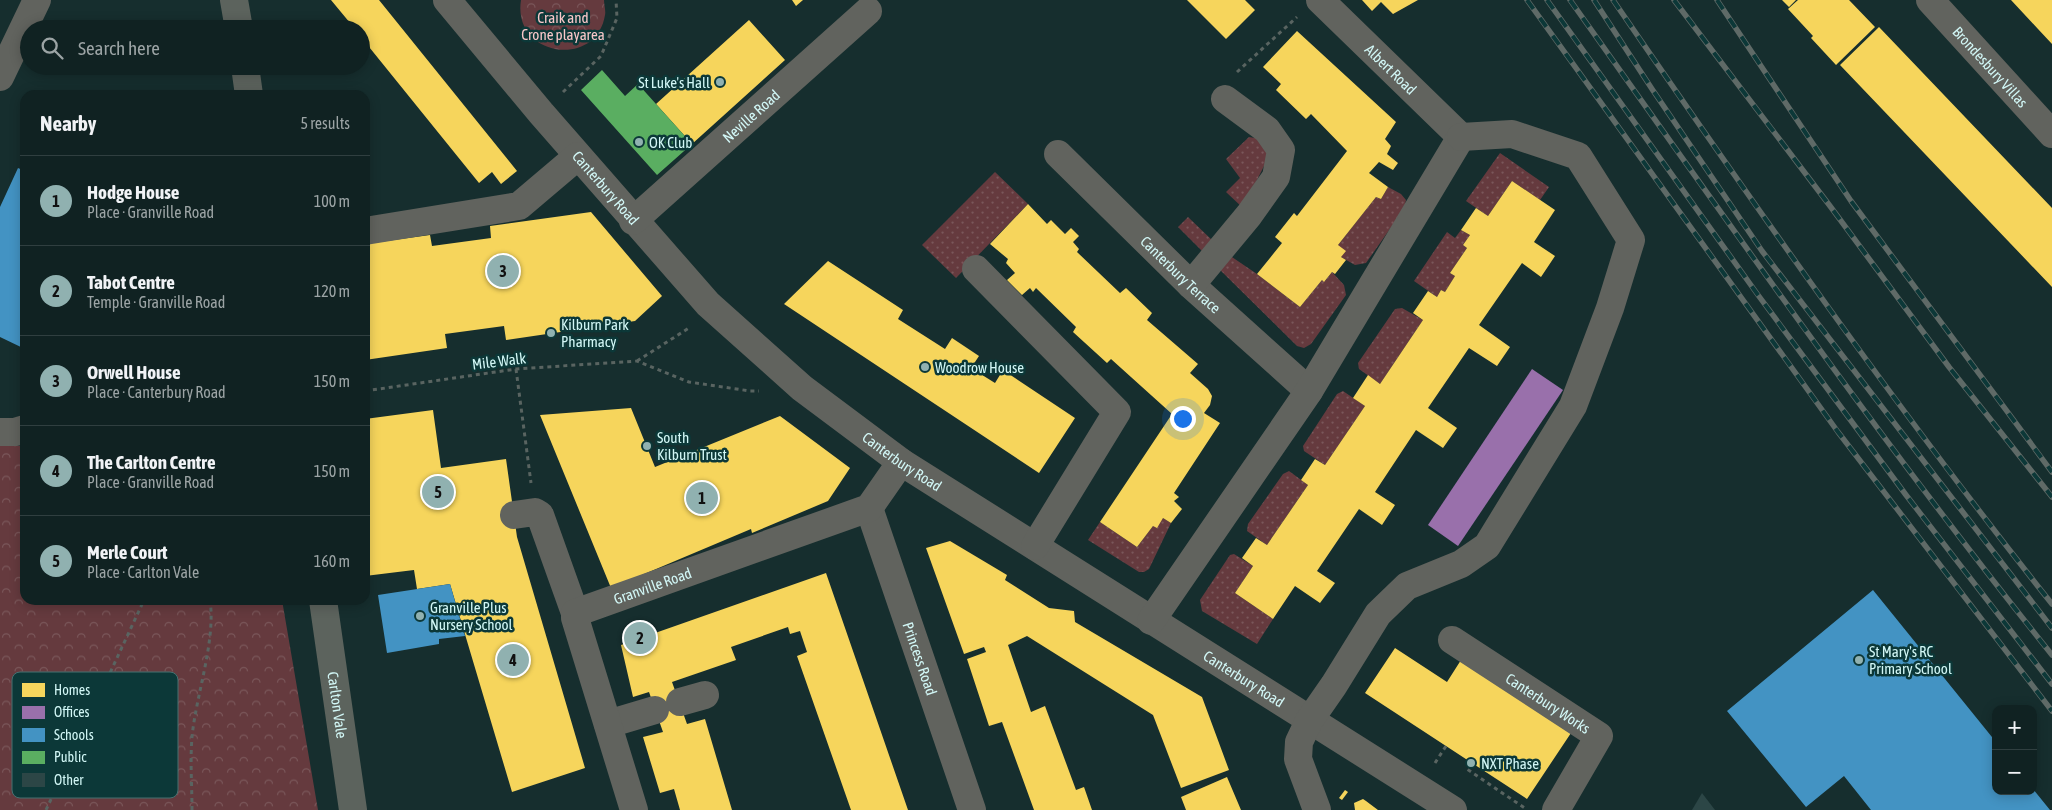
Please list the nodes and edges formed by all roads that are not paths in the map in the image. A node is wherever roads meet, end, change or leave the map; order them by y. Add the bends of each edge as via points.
1 (37, 0) edge
2 (234, 0) edge
3 (447, 0) edge
4 (1930, 0) edge
5 (1309, 8) edge
6 (868, 11) dead end
7 (27, 20) edge
8 (237, 20) edge
9 (20, 35) edge
10 (246, 75) edge
11 (0, 77) edge
12 (248, 90) edge
13 (1225, 100) road end
14 (2052, 134) edge
15 (1461, 137) junction
16 (1058, 154) dead end
17 (578, 156) junction
18 (634, 221) junction
19 (370, 230) edge
20 (976, 269) dead end
21 (1191, 285) junction
22 (1310, 392) junction
23 (20, 430) edge
24 (0, 432) edge
25 (901, 462) junction
26 (869, 508) junction
27 (525, 514) road end
28 (1035, 546) junction
29 (324, 605) edge
30 (575, 613) junction
31 (1151, 621) junction
32 (1452, 640) dead end
33 (705, 695) dead end
34 (1310, 721) junction
35 (608, 724) junction
36 (353, 810) edge
37 (634, 810) edge
38 (972, 810) edge
39 (1318, 810) edge
40 (1453, 810) edge
41 (1556, 810) edge

1 - 7 street
2 - 8 main road
3 - 17 street, Canterbury Road
4 - 14 street, Brondesbury Villas
5 - 15 street, Albert Road
6 - 18 street, Neville Road
9 - 11 street
10 - 12 main road
13 - 21 street via 1267,130 1281,150 1276,177
15 - 22 street
15 - 34 street via 1512,134 1578,156 1630,240 1610,308 1573,406 1487,546 1461,564 1408,586 1378,614
16 - 21 street, Canterbury Terrace
17 - 18 street, Canterbury Road
17 - 19 street via 519,206
18 - 25 street, Canterbury Road via 708,304 802,388
20 - 28 street via 1117,412
21 - 22 street, Canterbury Terrace
22 - 31 street
23 - 24 street
25 - 26 street
25 - 28 street, Canterbury Road
26 - 30 street, Granville Road
26 - 38 street, Princess Road
27 - 30 street via 540,515
28 - 31 street, Canterbury Road
29 - 36 main road, Carlton Vale
30 - 35 street
31 - 34 street, Canterbury Road
32 - 41 street, Canterbury Works via 1599,736
33 - 35 street
34 - 39 street via 1298,742 1298,759
34 - 40 street, Canterbury Road
35 - 37 street

